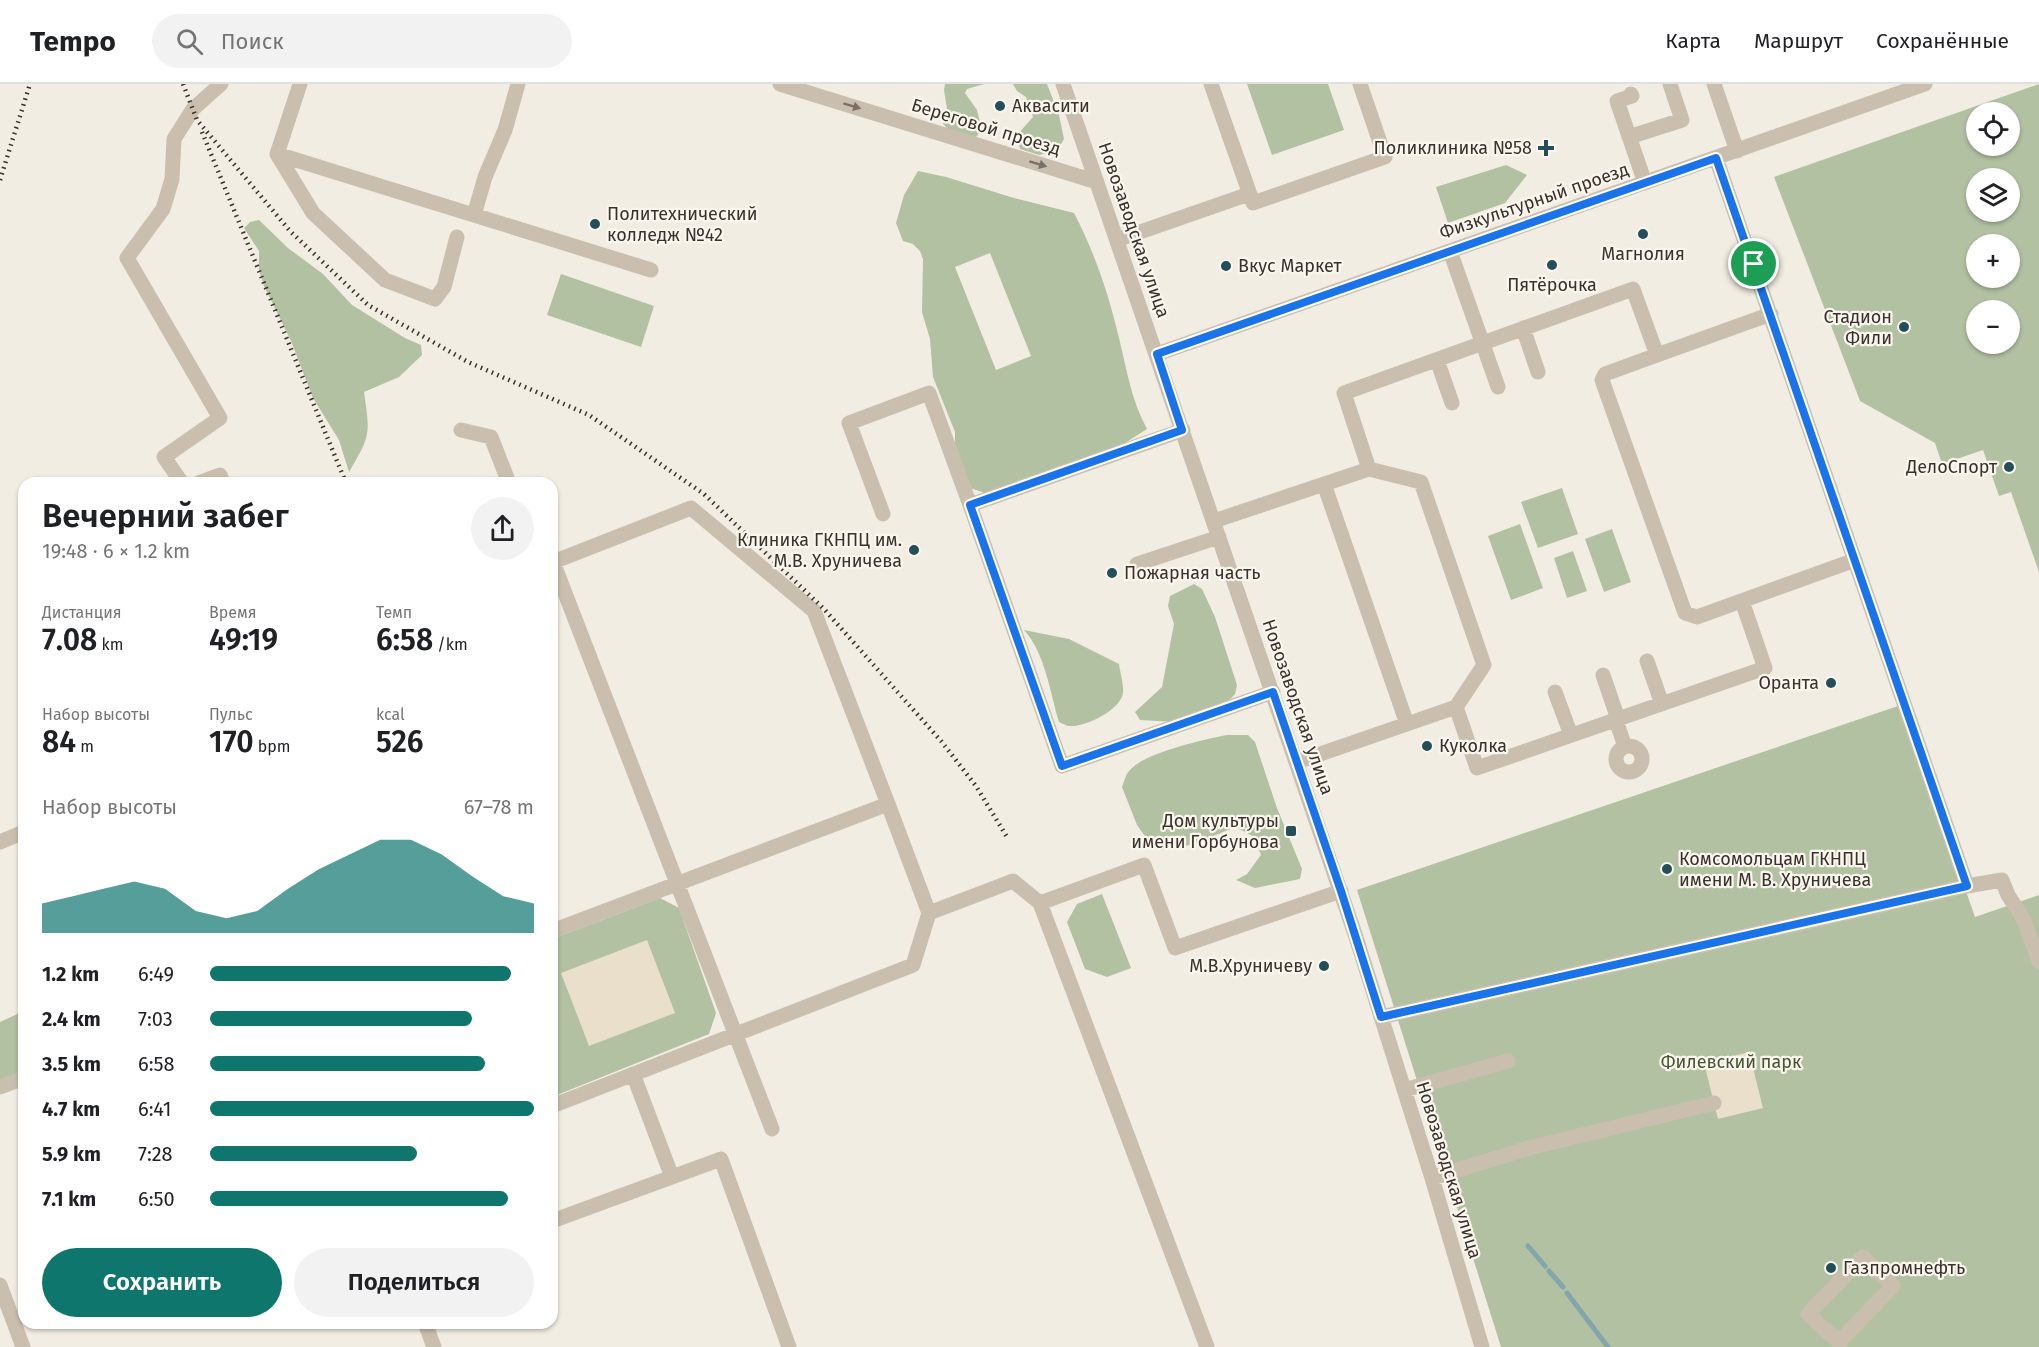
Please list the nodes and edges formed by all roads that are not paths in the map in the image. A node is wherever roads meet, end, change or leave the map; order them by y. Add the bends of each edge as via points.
1 (221, 84) edge
2 (300, 84) edge
3 (518, 84) edge
4 (780, 84) edge
5 (1063, 84) edge
6 (1211, 84) edge
7 (1360, 84) edge
8 (1670, 84) edge
9 (1714, 84) edge
10 (1925, 84) edge
11 (802, 86) edge
12 (1631, 94) dead end
13 (1629, 137) junction
14 (1737, 151) junction
15 (278, 154) junction
16 (1716, 158) junction
17 (1096, 182) junction
18 (1645, 183) junction
19 (1249, 194) junction
20 (474, 215) junction
21 (457, 237) dead end
22 (1117, 240) junction
23 (1450, 251) junction
24 (651, 270) dead end
25 (1771, 314) junction
26 (1523, 328) junction
27 (1483, 343) junction
28 (1157, 354) junction
29 (1657, 355) junction
30 (1437, 360) junction
31 (1538, 372) dead end
32 (1498, 387) dead end
33 (1452, 403) dead end
34 (461, 430) dead end
35 (1182, 430) junction
36 (1369, 469) junction
37 (178, 477) edge
38 (507, 477) edge
39 (1324, 484) junction
40 (970, 505) junction
41 (883, 513) dead end
42 (1214, 521) junction
43 (1219, 537) junction
44 (558, 559) edge
45 (1855, 560) junction
46 (1137, 564) dead end
47 (558, 574) edge
48 (1742, 601) junction
49 (1647, 661) dead end
50 (1603, 675) dead end
51 (1273, 692) junction
52 (1555, 692) dead end
53 (1662, 704) junction
54 (1456, 707) junction
55 (1617, 719) junction
56 (1407, 724) junction
57 (1570, 735) junction
58 (1625, 747) dead end
59 (1297, 762) junction
60 (888, 804) junction
61 (18, 834) edge
62 (0, 842) edge
63 (678, 883) junction
64 (1967, 886) junction
65 (1341, 891) junction
66 (1040, 903) junction
67 (929, 913) junction
68 (558, 929) edge
69 (2039, 962) edge
70 (1381, 1017) junction
71 (736, 1033) junction
72 (1508, 1061) dead end
73 (633, 1074) junction
74 (18, 1080) edge
75 (0, 1087) edge
76 (1404, 1090) junction
77 (1714, 1102) dead end
78 (558, 1104) edge
79 (772, 1129) dead end
80 (672, 1177) junction
81 (1432, 1178) junction
82 (558, 1219) edge
83 (0, 1285) edge
84 (428, 1329) edge
85 (1839, 1345) edge
86 (23, 1347) edge
87 (435, 1347) edge
88 (789, 1347) edge
89 (1207, 1347) edge
90 (1482, 1347) edge

1 - 37 street via 193,109 174,139 172,179 164,209 127,258 220,418 164,457
2 - 15 street
3 - 20 street
4 - 11 street, Береговой проезд
5 - 17 street, Новозаводская улица
6 - 19 street
7 - 19 street via 1385,157 1253,203
8 - 13 street via 1682,120
9 - 14 street
10 - 14 street, Физкультурный проезд
11 -> 17 street, Береговой проезд
12 - 13 street via 1617,101
13 - 18 street
14 - 16 street, Физкультурный проезд
15 - 20 street
15 - 21 street via 313,213 385,280 435,299 444,287
16 - 18 street, Физкультурный проезд
16 - 25 street
17 - 22 street, Новозаводская улица
18 - 23 street, Физкультурный проезд
19 - 22 street
20 - 24 street
22 - 28 street, Новозаводская улица
23 - 27 street
23 - 28 street, Физкультурный проезд
25 - 29 street
25 - 45 street
26 - 27 street
26 - 29 street via 1633,289
26 - 31 street
27 - 30 street
27 - 32 street
28 - 35 street, Новозаводская улица
29 - 48 street via 1605,374 1602,380 1685,613 1697,617
30 - 33 street
30 - 36 street via 1344,393
34 - 38 street via 491,437
35 - 40 street
35 - 42 street, Новозаводская улица
36 - 39 street
36 - 54 street via 1421,482 1484,665
39 - 42 street
39 - 56 street
40 - 41 street via 929,393 849,423
40 - 51 street via 1062,766
42 - 43 street, Новозаводская улица
43 - 46 street
43 - 51 street, Новозаводская улица
44 - 60 street via 691,508 814,611
45 - 48 street
45 - 64 street
47 - 63 street
48 - 53 street via 1765,668
49 - 53 street
50 - 55 street
51 - 59 street, Новозаводская улица
52 - 57 street
53 - 55 street
54 - 56 street
54 - 57 street via 1477,768
55 - 57 street
55 - 58 street
56 - 59 street
59 - 65 street, Новозаводская улица
60 - 63 street
60 - 67 street
61 - 62 street
63 - 68 street
63 - 71 street
64 - 69 street via 2002,880 2024,920
64 - 70 street
65 - 66 street via 1175,948 1144,864
65 - 70 street, Новозаводская улица
66 - 67 street via 1013,881
66 - 89 street
67 - 71 street via 913,965
70 - 76 street, Новозаводская улица
71 - 73 street
71 - 79 street
72 - 76 street
73 - 78 street
73 - 80 street
74 - 75 street
76 - 81 street, Новозаводская улица
77 - 81 street via 1529,1148
80 - 82 street
80 - 88 street via 721,1159
81 - 90 street, Новозаводская улица
83 - 86 street
84 - 87 street
85 - 85 street via 1808,1314 1863,1257 1893,1286

